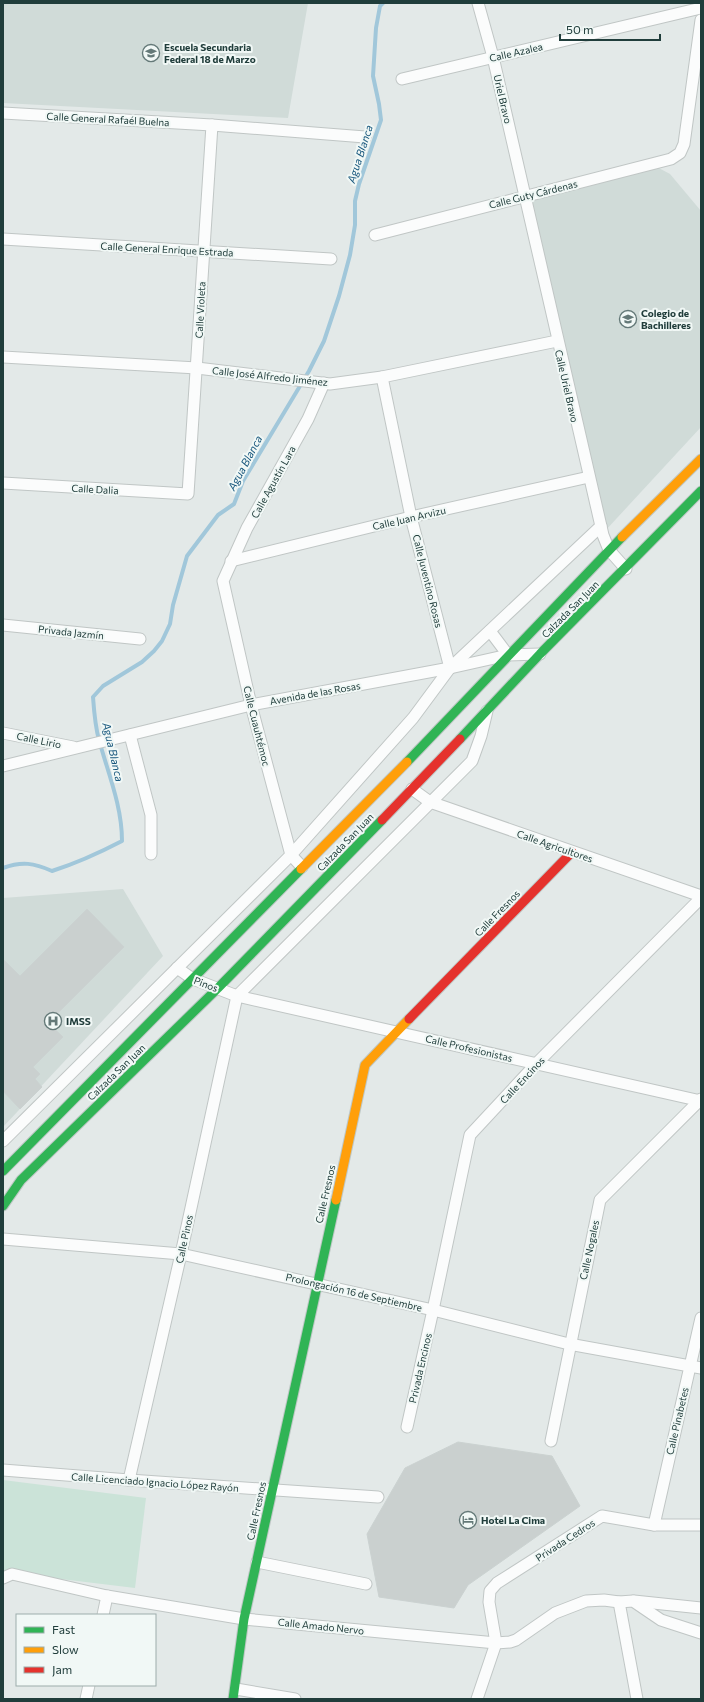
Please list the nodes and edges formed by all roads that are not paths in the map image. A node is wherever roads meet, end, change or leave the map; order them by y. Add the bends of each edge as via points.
1 (478, 3) edge
2 (701, 8) edge
3 (701, 20) edge
4 (493, 57) junction
5 (402, 79) dead end
6 (3, 113) edge
7 (212, 125) junction
8 (365, 137) dead end
9 (525, 196) junction
10 (375, 235) dead end
11 (3, 239) edge
12 (204, 252) junction
13 (331, 259) dead end
14 (557, 341) junction
15 (3, 357) edge
16 (197, 368) junction
17 (382, 377) junction
18 (320, 382) junction
19 (701, 459) edge
20 (589, 477) junction
21 (3, 483) edge
22 (701, 491) edge
23 (188, 494) joint
24 (411, 517) junction
25 (601, 526) junction
26 (609, 550) junction
27 (231, 561) junction
28 (626, 569) junction
29 (223, 581) joint
30 (3, 625) edge
31 (490, 631) junction
32 (140, 639) dead end
33 (540, 654) junction
34 (508, 655) junction
35 (450, 668) junction
36 (251, 705) junction
37 (487, 710) junction
38 (3, 733) edge
39 (126, 736) junction
40 (76, 748) junction
41 (3, 766) edge
42 (412, 789) junction
43 (430, 802) junction
44 (572, 852) junction
45 (151, 854) dead end
46 (291, 856) junction
47 (302, 867) junction
48 (701, 897) edge
49 (177, 968) junction
50 (192, 979) junction
51 (218, 988) junction
52 (236, 996) junction
53 (396, 1032) junction
54 (536, 1064) junction
55 (701, 1100) edge
56 (3, 1141) edge
57 (5, 1170) edge
58 (21, 1180) junction
59 (3, 1206) edge
60 (3, 1239) edge
61 (181, 1254) junction
62 (316, 1284) junction
63 (434, 1310) junction
64 (701, 1318) edge
65 (569, 1344) junction
66 (696, 1367) edge
67 (407, 1427) dead end
68 (551, 1441) dead end
69 (3, 1470) edge
70 (129, 1480) junction
71 (272, 1490) junction
72 (378, 1497) dead end
73 (654, 1525) junction
74 (701, 1525) edge
75 (257, 1562) junction
76 (3, 1578) edge
77 (366, 1584) dead end
78 (107, 1596) junction
79 (633, 1601) junction
80 (619, 1602) junction
81 (701, 1608) edge
82 (103, 1614) edge
83 (244, 1619) junction
84 (701, 1633) edge
85 (496, 1643) junction
86 (89, 1686) edge
87 (235, 1694) edge
88 (86, 1699) edge
89 (295, 1699) edge
90 (477, 1699) edge
91 (637, 1699) edge

1 - 4 street, Uriel Bravo
2 - 4 street, Calle Azalea
3 - 9 street, Calle Guty Cárdenas via 684,144 680,153 671,159
4 - 5 street, Calle Azalea
4 - 9 street, Uriel Bravo
6 - 7 street, Calle General Rafaél Buelna
7 - 8 street, Calle General Rafaél Buelna
7 - 12 street, Calle Violeta
9 - 10 street, Calle Guty Cárdenas
9 - 14 street, Calle Uriel Bravo
11 - 12 street, Calle General Enrique Estrada
12 - 13 street, Calle General Enrique Estrada
12 - 16 street, Calle Violeta
14 - 17 street, Calle José Alfredo Jiménez
14 - 20 street, Calle Uriel Bravo
15 - 16 street, Calle José Alfredo Jiménez
16 - 18 street, Calle José Alfredo Jiménez
16 - 23 street, Calle Violeta
17 - 18 street, Calle José Alfredo Jiménez
17 - 24 street, Calle Juventino Rosas
18 - 27 street, Calle Agustín Lara via 308,419
19 - 26 main road, Calzada San Juan
20 - 24 street, Calle Juan Arvizu
20 - 25 street, Calle Uriel Bravo
21 - 23 street, Calle Dalia
22 - 28 main road, Calzada San Juan
24 - 27 street, Calle Juan Arvizu
24 - 35 street, Calle Juventino Rosas
25 - 26 street, Calle Uriel Bravo
25 - 31 street
26 - 28 street, Calle Uriel Bravo
26 - 34 main road, Calzada San Juan
27 - 29 street, Calle Agustín Lara
28 - 33 main road, Calzada San Juan
29 - 36 street, Calle Cuauhtémoc
30 - 32 street, Privada Jazmín
31 - 34 street
31 - 35 street
33 - 34 street, Avenida de las Rosas
33 - 37 main road, Calzada San Juan
34 - 35 street, Avenida de las Rosas
34 - 47 main road, Calzada San Juan
35 - 36 street, Avenida de las Rosas
35 - 46 street via 413,718
36 - 39 street, Avenida de las Rosas
36 - 46 street, Calle Cuauhtémoc
37 - 42 main road, Calzada San Juan
37 - 43 street via 472,761
38 - 40 street, Calle Lirio
39 - 40 street, Avenida de las Rosas
39 - 45 street via 151,815
40 - 41 street
42 - 43 street, Calle Agricultores
42 - 51 main road, Calzada San Juan
43 - 44 street, Calle Agricultores
43 - 52 street
44 - 48 street, Calle Agricultores
44 - 53 main road, Calle Fresnos
46 - 47 street
46 - 49 street
47 - 50 main road, Calzada San Juan
48 - 54 street, Calle Encinos
49 - 50 street, Pinos
49 - 56 street
50 - 51 street, Pinos
50 - 57 main road, Calzada San Juan
51 - 52 street, Pinos
51 - 58 main road, Calzada San Juan
52 - 53 street, Calle Profesionistas
52 - 61 street, Calle Pinos
53 - 54 street, Calle Profesionistas
53 - 62 main road, Calle Fresnos via 365,1065
54 - 55 street, Calle Profesionistas
54 - 63 street, Calle Encinos via 470,1135
55 - 65 street, Calle Nogales via 600,1200
57 - 58 main road
58 - 59 main road, Calzada San Juan
60 - 61 street, Prolongación 16 de Septiembre
61 - 62 street, Prolongación 16 de Septiembre
61 - 70 street, Calle Pinos
62 - 63 street, Prolongación 16 de Septiembre
62 - 71 main road, Calle Fresnos
63 - 65 street, Prolongación 16 de Septiembre
63 - 67 street, Privada Encinos
64 - 66 street, Calle Pinabetes
65 - 66 street, Prolongación 16 de Septiembre
65 - 68 street, Calle Nogales
66 - 73 street, Calle Pinabetes
69 - 70 street, Calle Licenciado Ignacio López Rayón
70 - 71 street, Calle Licenciado Ignacio López Rayón
71 - 72 street, Calle Licenciado Ignacio López Rayón
71 - 75 main road, Calle Fresnos
73 - 74 street, Privada Cedros
73 - 85 street, Privada Cedros via 602,1516 497,1583 490,1591 489,1602
75 - 77 street
75 - 83 main road, Calle Fresnos
76 - 78 street, Calle Amado Nervo via 12,1574
78 - 82 street
78 - 83 street, Calle Amado Nervo
79 - 80 street, Calle Amado Nervo
79 - 81 street, Calle Amado Nervo
79 - 84 street via 661,1620
80 - 85 street, Calle Amado Nervo via 586,1601 554,1613 516,1640
80 - 91 street
83 - 85 street, Calle Amado Nervo
83 - 87 main road, Calle Fresnos
85 - 90 street
86 - 88 street
87 - 89 street

